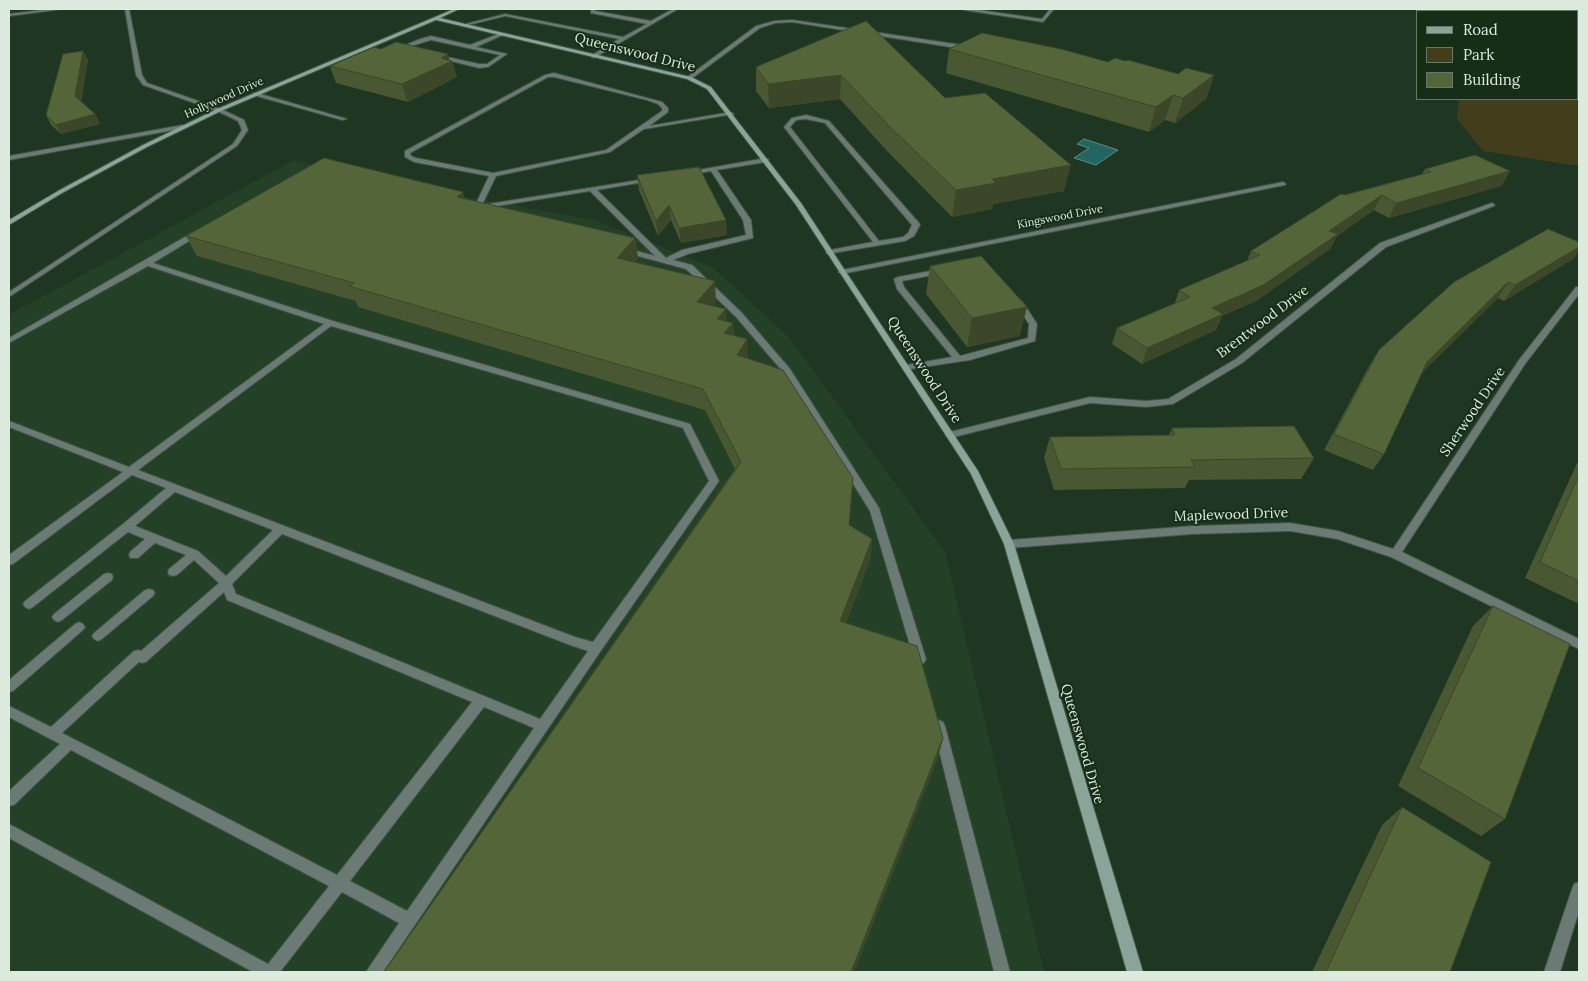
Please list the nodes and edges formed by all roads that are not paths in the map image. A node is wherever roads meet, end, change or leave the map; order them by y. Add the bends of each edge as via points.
1 (61, 9) edge
2 (127, 9) edge
3 (457, 9) edge
4 (593, 9) edge
5 (964, 9) edge
6 (1052, 9) edge
7 (664, 10) dead end
8 (674, 10) edge
9 (9, 15) edge
10 (434, 18) junction
11 (652, 23) junction
12 (464, 25) junction
13 (502, 34) junction
14 (625, 39) junction
15 (470, 46) junction
16 (976, 49) edge
17 (422, 53) edge
18 (432, 56) edge
19 (594, 56) junction
20 (689, 78) junction
21 (255, 94) junction
22 (219, 110) junction
23 (731, 114) junction
24 (344, 120) dead end
25 (183, 127) junction
26 (642, 128) junction
27 (9, 158) edge
28 (766, 160) junction
29 (714, 169) junction
30 (686, 174) edge
31 (493, 175) junction
32 (658, 178) edge
33 (1283, 184) dead end
34 (592, 189) junction
35 (1492, 205) dead end
36 (472, 207) junction
37 (505, 216) edge
38 (9, 224) edge
39 (205, 229) edge
40 (877, 244) junction
41 (618, 248) edge
42 (830, 252) junction
43 (665, 261) junction
44 (147, 263) junction
45 (950, 270) edge
46 (842, 272) junction
47 (1579, 289) edge
48 (1012, 294) edge
49 (9, 295) edge
50 (330, 323) junction
51 (9, 341) edge
52 (958, 359) junction
53 (907, 368) junction
54 (9, 424) edge
55 (950, 435) junction
56 (131, 471) junction
57 (173, 488) junction
58 (127, 527) junction
59 (280, 529) junction
60 (153, 538) junction
61 (1009, 544) junction
62 (194, 554) junction
63 (1396, 554) junction
64 (134, 555) dead end
65 (9, 561) edge
66 (173, 572) dead end
67 (108, 577) dead end
68 (226, 583) junction
69 (149, 593) dead end
70 (30, 604) dead end
71 (58, 617) dead end
72 (79, 627) dead end
73 (98, 636) dead end
74 (1579, 644) edge
75 (596, 648) junction
76 (923, 670) edge
77 (9, 687) edge
78 (481, 701) junction
79 (9, 712) edge
80 (936, 718) edge
81 (543, 726) junction
82 (52, 734) junction
83 (70, 743) junction
84 (9, 800) edge
85 (9, 831) edge
86 (340, 884) junction
87 (1579, 889) edge
88 (409, 920) junction
89 (270, 972) edge
90 (374, 972) edge
91 (1002, 972) edge
92 (1135, 972) edge
93 (1552, 972) edge

1 - 9 street
2 - 22 street via 139,74 145,84
3 - 10 street, Hollywood Drive
4 - 11 street via 594,12
5 - 6 street via 1043,21
7 - 8 street
8 - 11 street
10 - 12 street, Queenswood Drive
10 - 21 street, Hollywood Drive
11 - 14 street
12 - 13 street, Queenswood Drive
12 - 14 street via 505,15
13 - 15 street
13 - 19 street, Queenswood Drive
14 - 19 street
15 - 17 street via 431,38 404,48
15 - 18 street via 504,54 488,65 478,66
16 - 20 street via 775,22 758,27
19 - 20 street, Queenswood Drive
20 - 23 street, Queenswood Drive via 709,88
21 - 22 street, Hollywood Drive
21 - 24 street
22 - 25 street, Hollywood Drive
22 - 49 street via 241,120 245,130 235,145
23 - 26 street
23 - 28 street, Queenswood Drive
25 - 27 street
25 - 38 street, Hollywood Drive via 60,192
26 - 31 street via 599,154
26 - 31 street via 666,112 665,108 649,99 547,76 407,152 408,157 414,160
28 - 29 street
28 - 42 street, Queenswood Drive via 800,204
29 - 30 street
29 - 43 street via 747,220 750,236 685,252
31 - 36 street
32 - 34 street
33 - 46 street, Kingswood Drive
34 - 36 street
34 - 43 street
35 - 55 street, Brentwood Drive via 1384,245 1238,361 1170,402 1146,404 1090,400
36 - 37 street
39 - 44 street
40 - 40 street via 905,238 916,225 828,122 806,117 794,119 787,127
40 - 42 street
41 - 43 street
42 - 46 street, Queenswood Drive
43 - 76 street via 689,267 739,316 787,371 875,512
44 - 50 street
44 - 51 street
45 - 52 street via 898,279 900,287
46 - 53 street, Queenswood Drive
47 - 63 street, Sherwood Drive via 1522,362
48 - 52 street via 1033,324 1032,338
50 - 56 street
50 - 75 street via 687,426 714,481
52 - 53 street
53 - 55 street, Queenswood Drive
54 - 56 street
55 - 61 street, Queenswood Drive via 975,473
56 - 57 street
56 - 65 street
57 - 58 street
57 - 59 street
58 - 60 street
58 - 70 street
59 - 68 street
59 - 75 street
60 - 62 street
60 - 64 street
61 - 63 street, Maplewood Drive via 1193,530 1290,527 1338,535
61 - 92 street, Queenswood Drive
62 - 66 street
62 - 68 street
63 - 74 street, Maplewood Drive
67 - 71 street
68 - 78 street via 231,598
68 - 82 street
69 - 73 street
72 - 77 street
75 - 81 street
78 - 81 street
78 - 86 street
79 - 82 street
80 - 91 street
81 - 88 street
82 - 83 street
83 - 84 street
83 - 86 street
85 - 89 street
86 - 88 street
86 - 89 street
87 - 93 street
88 - 90 street

